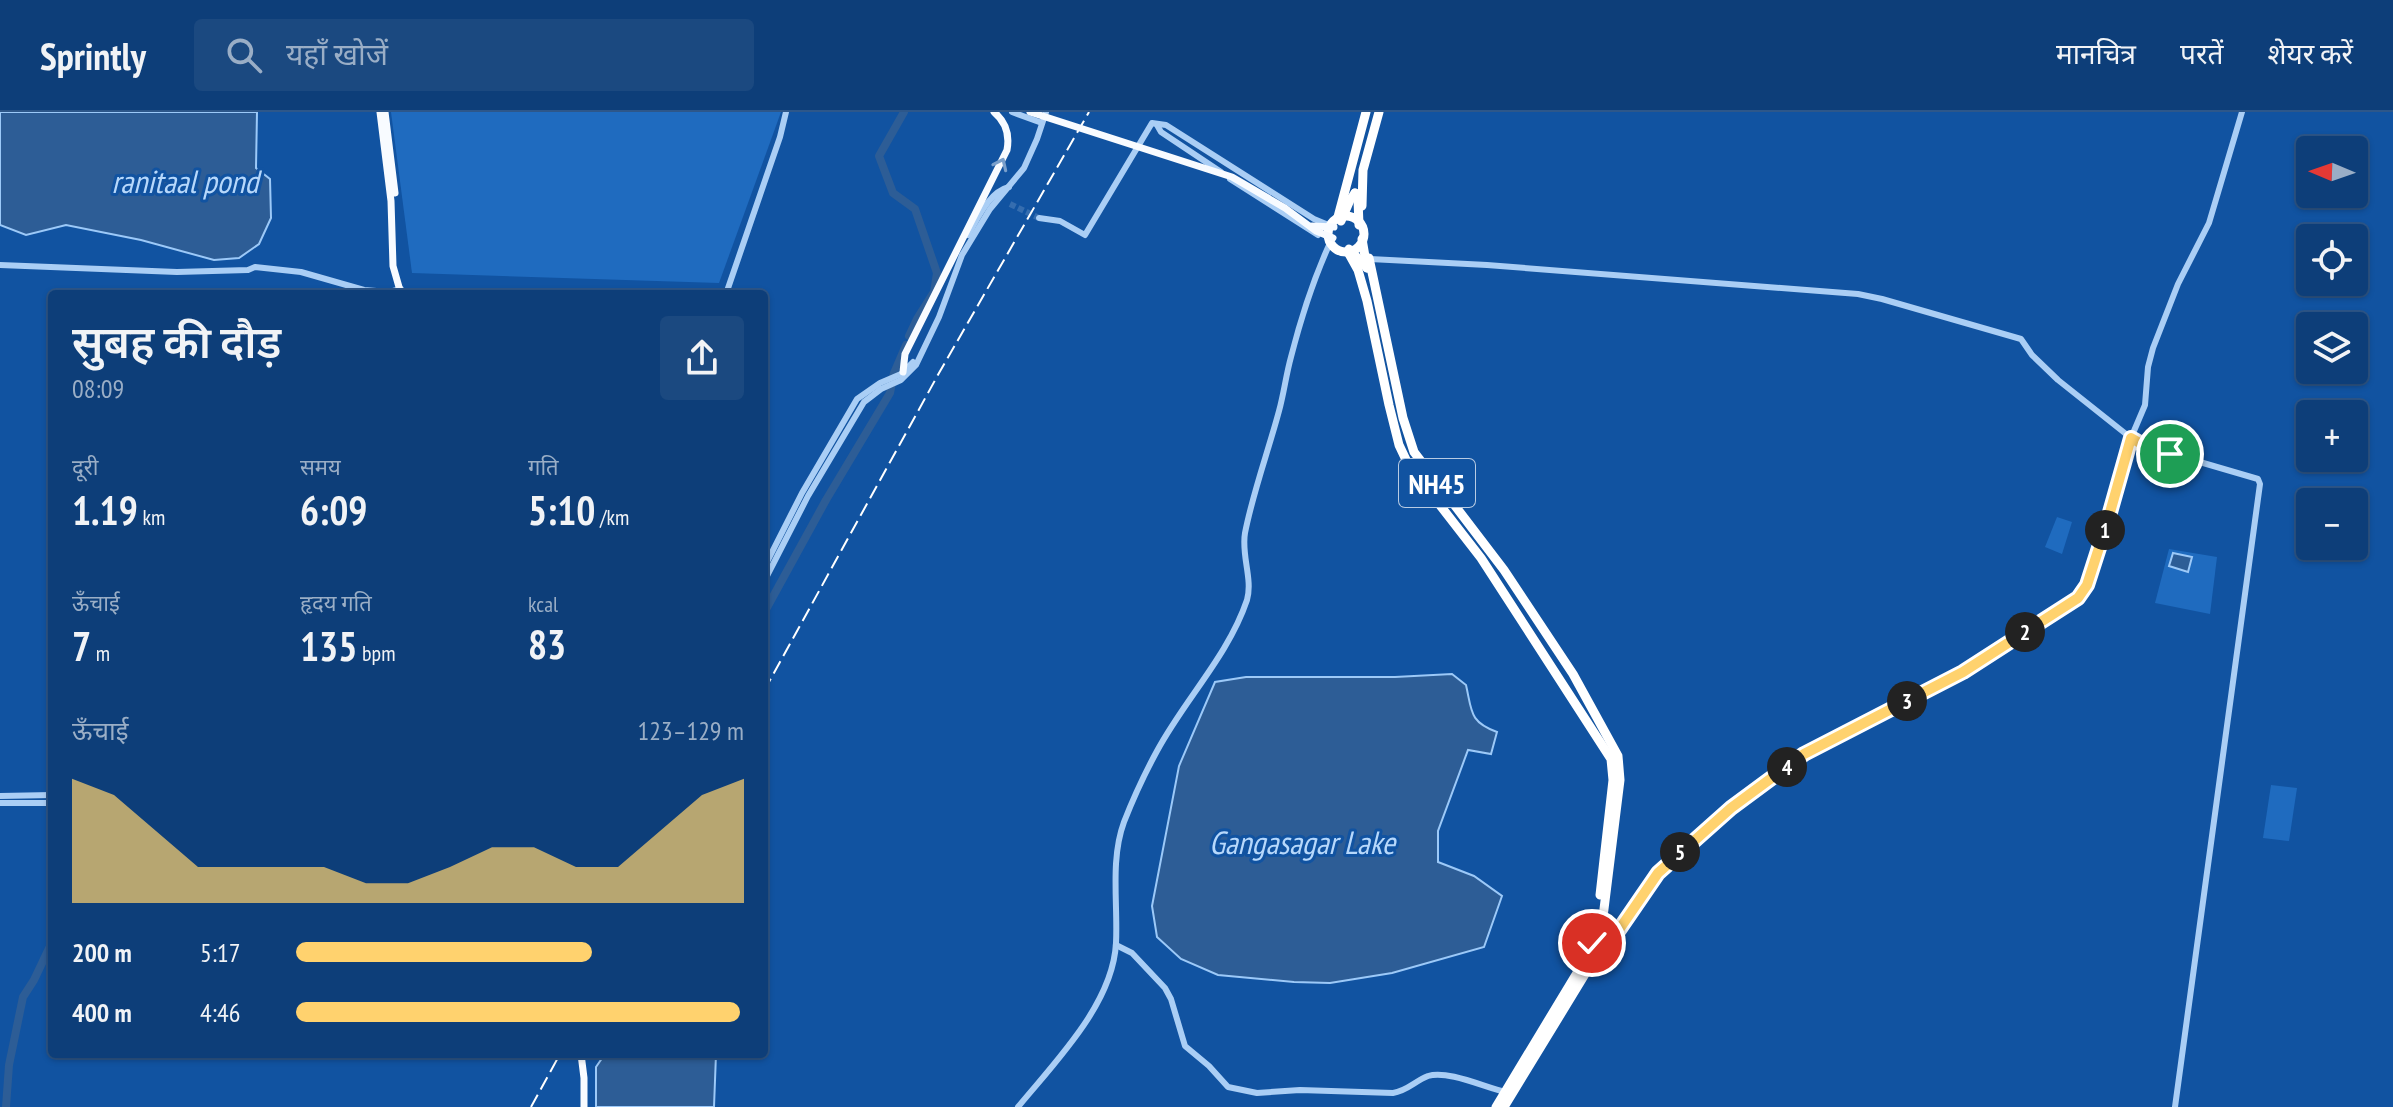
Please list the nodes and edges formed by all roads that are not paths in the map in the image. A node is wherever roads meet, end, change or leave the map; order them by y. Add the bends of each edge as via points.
1 (382, 112) edge
2 (786, 112) edge
3 (994, 112) edge
4 (1012, 112) edge
5 (1030, 112) edge
6 (1046, 112) edge
7 (1366, 112) edge
8 (1377, 112) edge
9 (2242, 112) edge
10 (1042, 123) junction
11 (1157, 125) junction
12 (1355, 193) junction
13 (1039, 218) tunnel mouth
14 (1336, 222) junction
15 (1360, 224) junction
16 (1312, 226) junction
17 (1363, 238) junction
18 (1330, 240) junction
19 (1348, 251) junction
20 (1368, 263) junction
21 (0, 265) edge
22 (364, 290) edge
23 (401, 290) edge
24 (727, 290) edge
25 (902, 375) junction
26 (881, 386) junction
27 (2131, 438) junction
28 (768, 560) edge
29 (768, 574) edge
30 (1567, 676) junction
31 (1585, 697) junction
32 (1574, 703) junction
33 (48, 795) edge
34 (0, 796) edge
35 (0, 803) edge
36 (48, 803) edge
37 (1595, 944) junction
38 (1116, 945) junction
39 (582, 1058) edge
40 (1507, 1093) junction
41 (584, 1107) edge
42 (1018, 1107) edge
43 (1496, 1107) edge
44 (1504, 1107) edge
45 (2175, 1107) edge

1 - 23 main road via 393,266
2 - 24 street
25 -> 3 main road via 904,359 1007,150 1008,132
4 - 10 street
5 - 16 main road, bridge via 1232,177
6 - 10 street
7 - 14 highway
8 - 12 highway
8 - 15 highway via 1363,170
9 - 27 street via 2209,223 2153,348 2145,405
10 - 25 street via 1029,159 1006,192 987,204 962,244 919,351
11 - 13 street via 1150,123 1085,235 1060,221
11 - 14 street via 1166,125 1320,223
11 - 18 street via 1238,185
12 - 14 highway, bridge
12 - 15 highway, bridge
14 - 15 highway, bridge via 1349,219
14 - 16 main road, bridge
14 - 18 highway, bridge
15 - 17 highway, bridge
16 - 18 main road, bridge
17 - 19 highway, bridge
17 - 20 highway, bridge
18 - 19 highway, bridge
18 - 38 street via 1313,278 1253,500 1244,545 1247,597 1218,658 1157,751 1124,823 1118,852
19 - 20 highway, bridge
19 - 32 highway, NH45 via 1367,301 1408,464 1481,558
20 - 27 street via 1487,265 1882,299 2021,339 2058,380
20 - 30 highway via 1407,451 1499,573
20 - 31 highway, NH45 via 1414,452 1494,555
21 - 22 street via 177,272 255,267 301,272
25 - 26 street
26 - 28 street via 857,399
26 - 29 street via 857,413
27 - 37 street via 2090,575 2078,598 1963,672 1804,754 1675,856 1653,878 1612,940 1604,946
27 - 45 street via 2256,477 2260,484
30 - 31 highway
30 - 32 highway
31 - 37 highway, NH45 via 1615,747 1620,769
32 - 37 highway, NH45 via 1606,750 1614,774
33 - 34 street
35 - 36 street
37 - 40 highway, NH45 via 1587,971
38 - 40 street via 1132,953 1165,988 1185,1046 1228,1087 1257,1093 1393,1093 1434,1074
38 - 42 street via 1095,1007
39 - 41 main road
40 - 43 highway, NH45
40 - 44 highway, NH45

